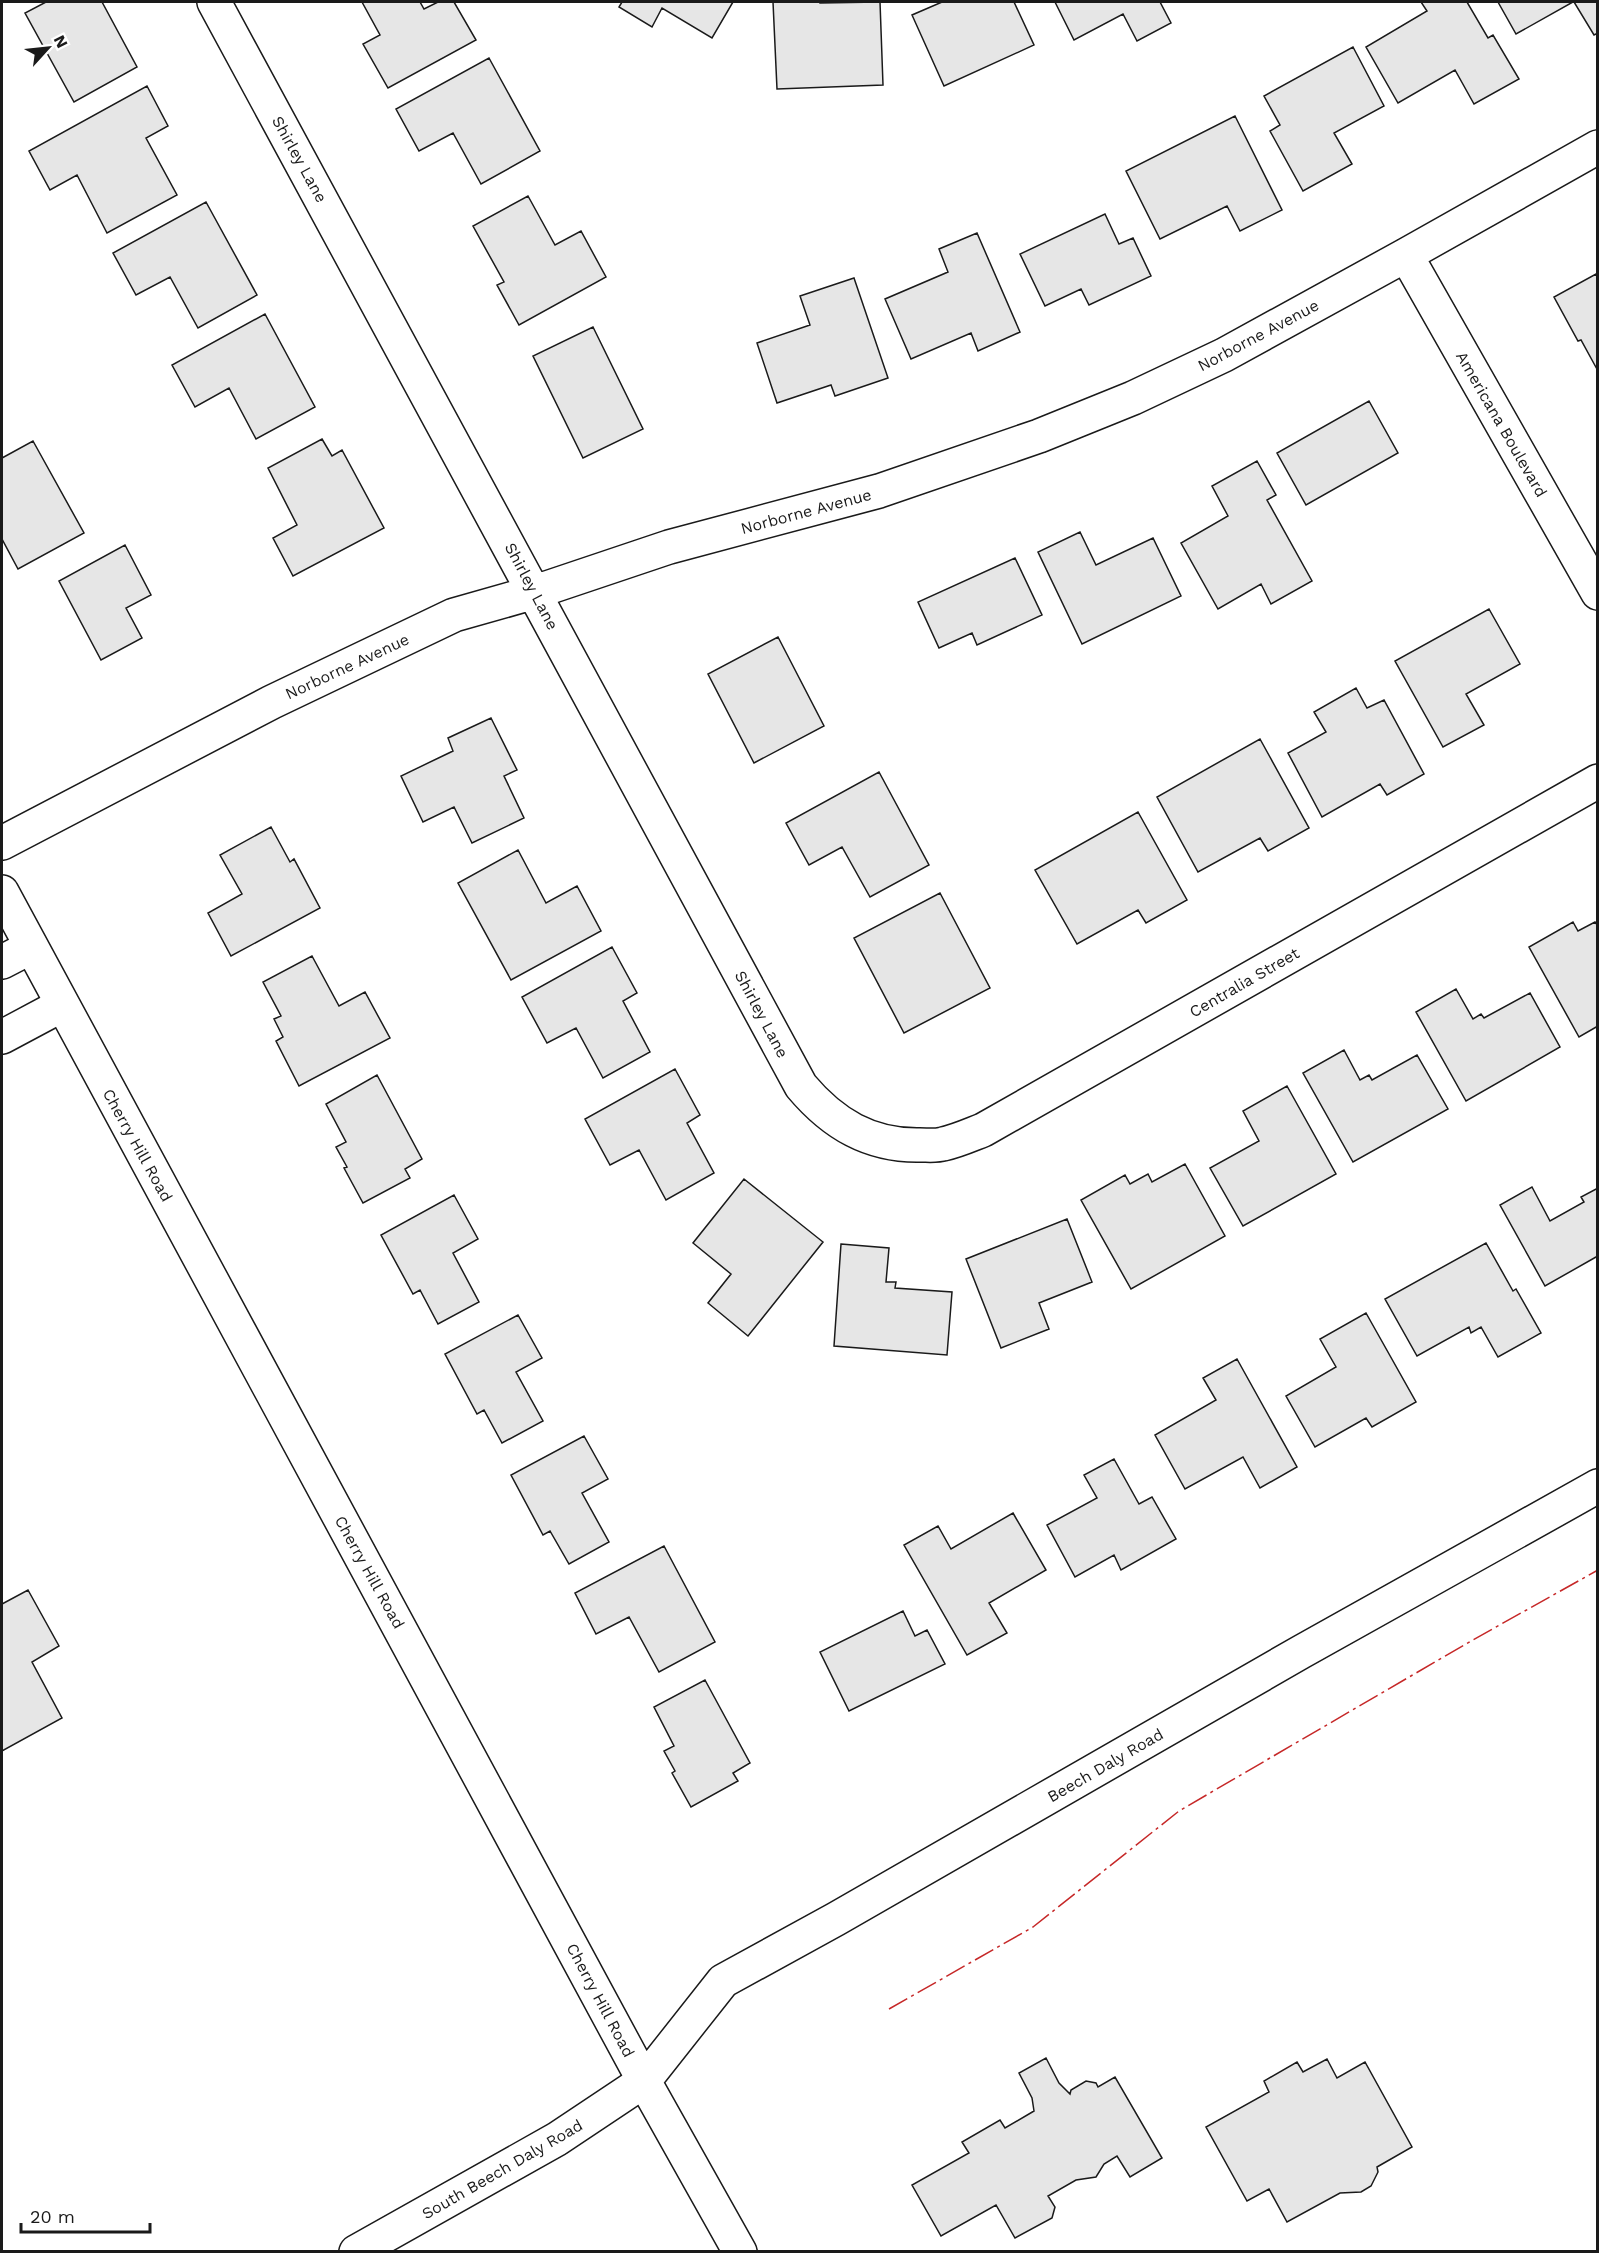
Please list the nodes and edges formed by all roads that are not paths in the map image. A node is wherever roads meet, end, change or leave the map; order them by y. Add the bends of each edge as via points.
1 (214, 2) edge
2 (1598, 147) edge
3 (1406, 255) junction
4 (535, 592) junction
5 (1598, 593) edge
6 (1598, 781) edge
7 (2, 843) edge
8 (2, 892) edge
9 (31, 947) junction
10 (2, 962) edge
11 (62, 1005) junction
12 (2, 1037) edge
13 (879, 1141) joint
14 (1598, 1485) edge
15 (644, 2081) junction
16 (356, 2252) edge
17 (740, 2252) edge

1 - 4 street, Shirley Lane
2 - 3 street, Norborne Avenue
3 - 4 street, Norborne Avenue via 1224,355 1039,436 879,491 669,547
3 - 5 street, Americana Boulevard
4 - 7 street, Norborne Avenue via 454,615 272,702
4 - 13 street, Shirley Lane via 801,1086 817,1106 844,1126
6 - 13 street, Centralia Street via 983,1130 942,1144 900,1146
8 - 9 street, Cherry Hill Road
9 - 10 street
9 - 11 street, Cherry Hill Road
11 - 12 street
11 - 15 street, Cherry Hill Road
14 - 15 street, Beech Daly Road via 723,1981
15 - 16 street, South Beech Daly Road via 557,2139
15 - 17 street, Cherry Hill Road

